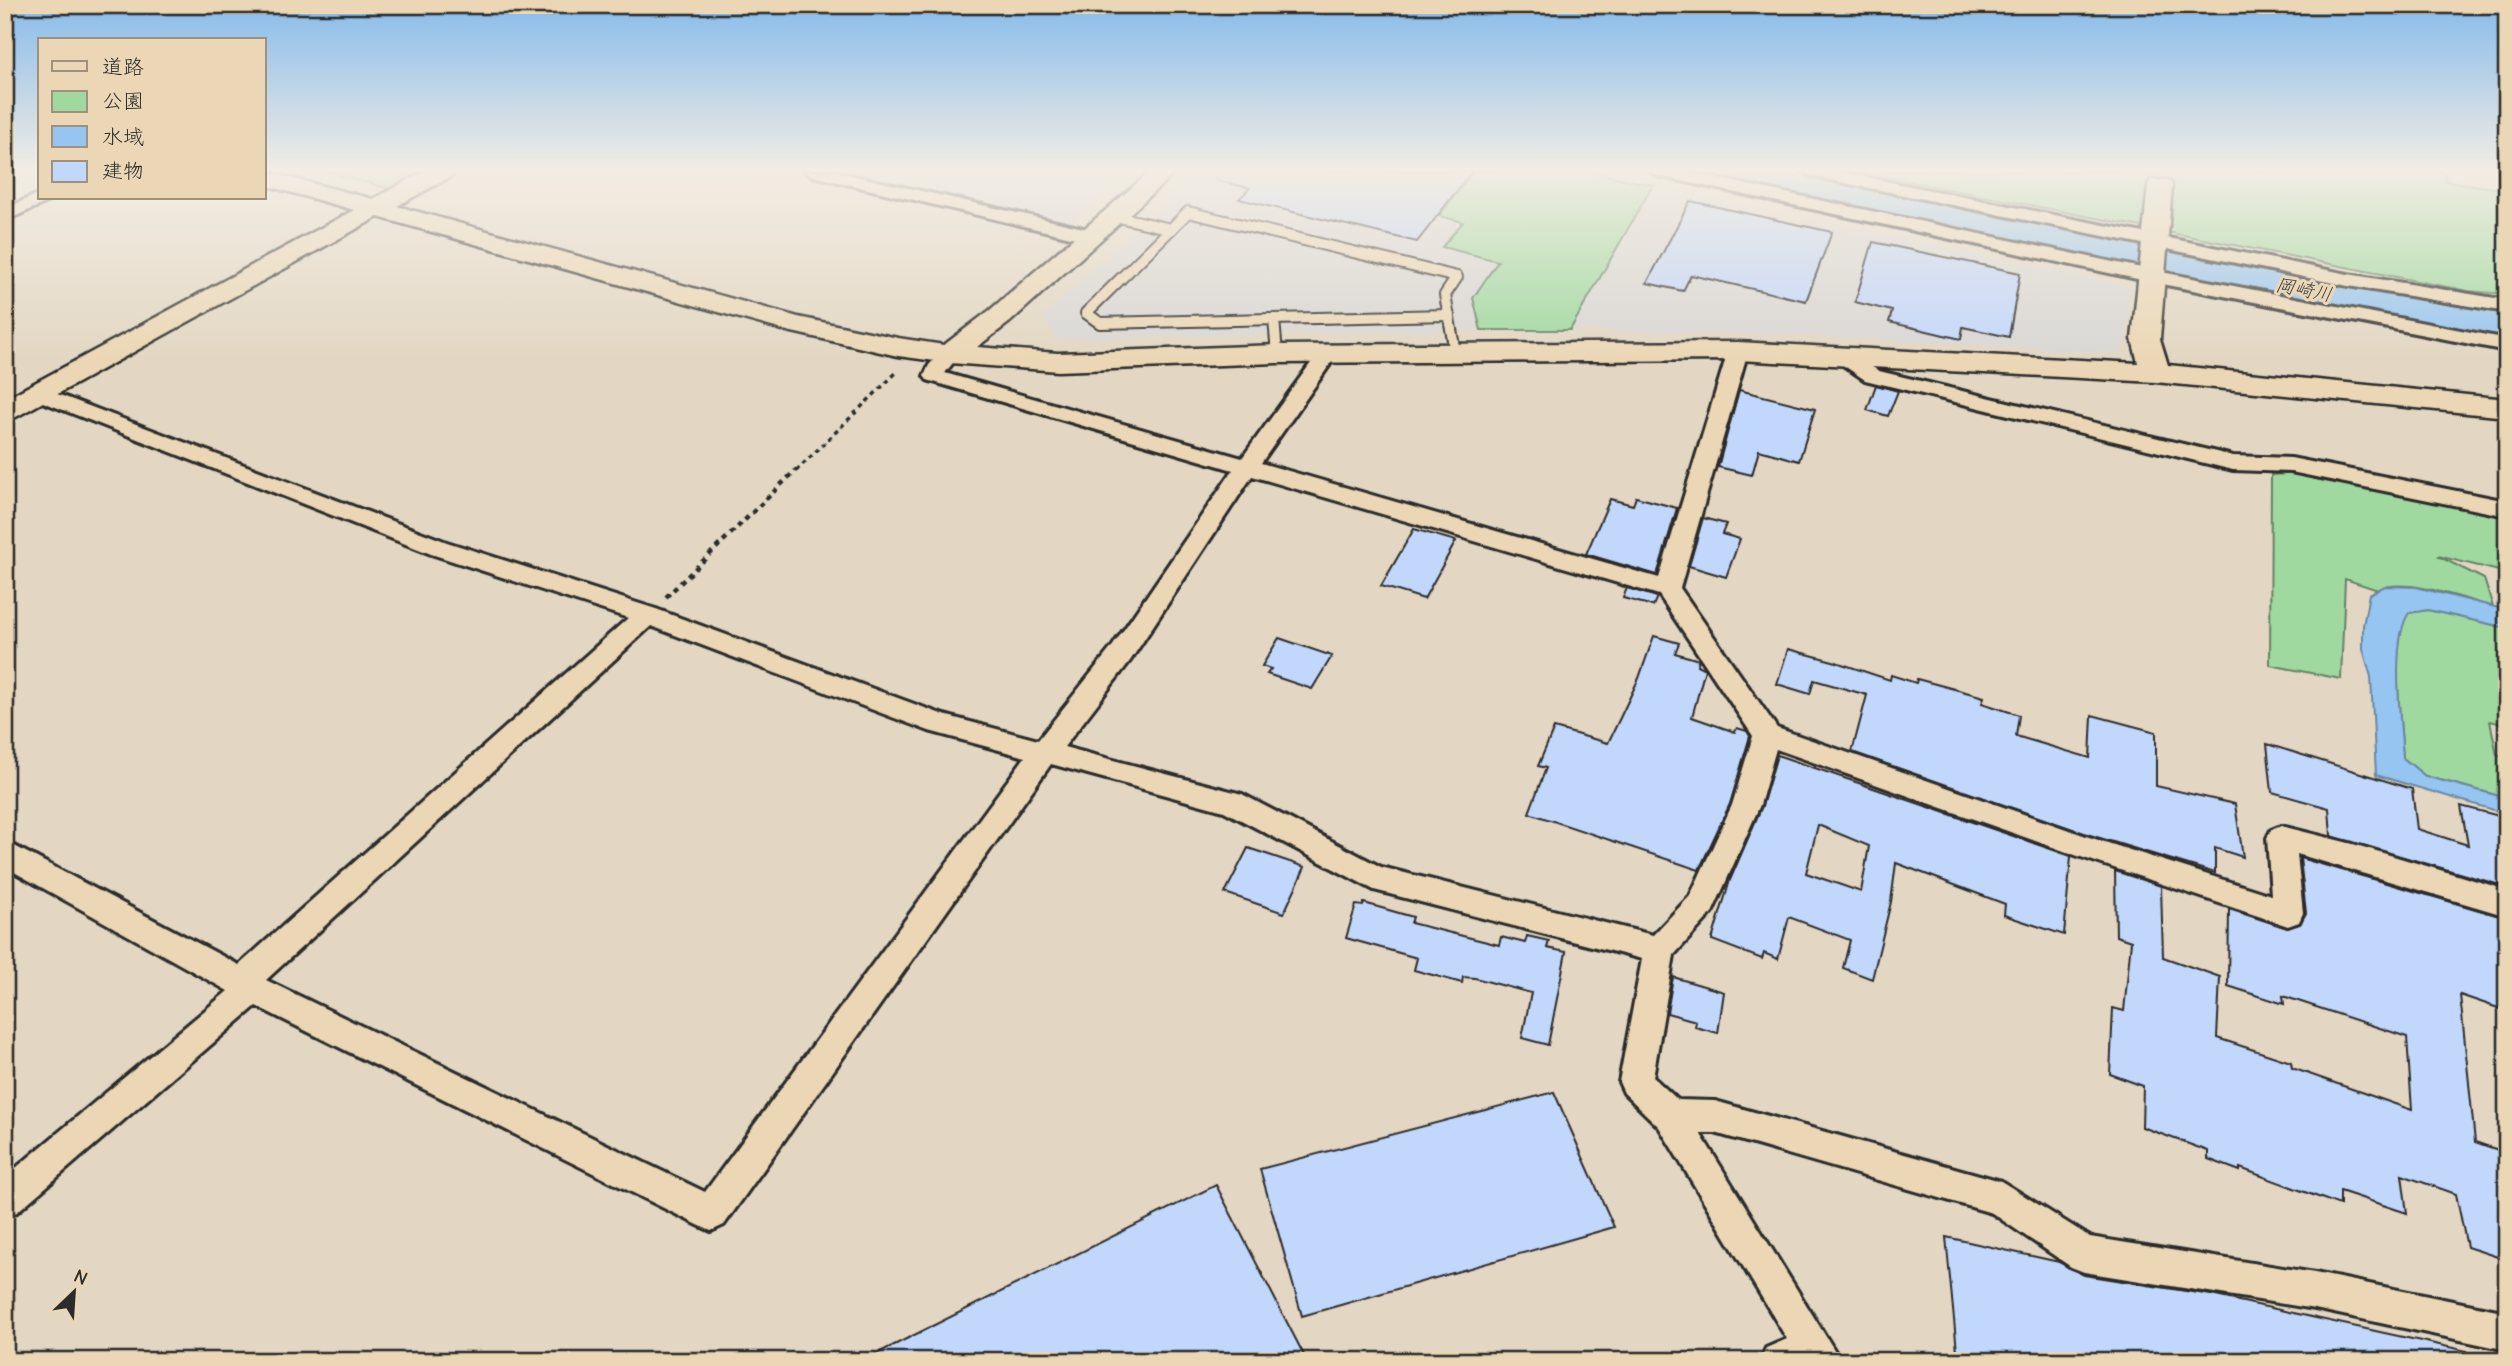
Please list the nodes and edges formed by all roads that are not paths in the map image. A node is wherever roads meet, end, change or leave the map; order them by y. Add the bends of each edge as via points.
1 (328, 235) edge
2 (473, 235) edge
3 (1086, 235) edge
4 (1165, 235) edge
5 (1282, 235) edge
6 (1957, 235) edge
7 (2129, 235) edge
8 (2155, 235) edge
9 (1091, 236) joint
10 (2155, 240) junction
11 (2151, 276) junction
12 (2507, 306) edge
13 (1448, 315) junction
14 (1274, 319) junction
15 (2507, 345) edge
16 (1738, 351) junction
17 (1455, 352) junction
18 (1328, 353) junction
19 (1277, 354) junction
20 (1841, 355) junction
21 (942, 365) junction
22 (2155, 373) junction
23 (37, 393) junction
24 (2507, 408) edge
25 (5, 411) edge
26 (1246, 468) junction
27 (2507, 509) edge
28 (1668, 589) junction
29 (647, 615) junction
30 (1767, 734) junction
31 (1046, 750) junction
32 (5, 853) edge
33 (2507, 903) edge
34 (1659, 950) junction
35 (247, 986) junction
36 (1671, 1116) junction
37 (5, 1200) edge
38 (2507, 1331) edge
39 (1819, 1356) edge
40 (1779, 1361) edge

1 - 23 street
2 - 21 street via 793,324 898,347
3 - 9 street
4 - 14 lane via 1086,313 1100,323
5 - 13 lane via 1457,277 1445,295
6 - 11 street
7 - 10 street
8 - 10 street
9 - 21 street
10 - 11 street
10 - 12 street via 2348,281
11 - 15 street
11 - 22 street via 2146,339
13 - 14 lane
13 - 17 lane
14 - 19 lane
16 - 17 street
16 - 20 street
16 - 28 street
17 - 18 street
18 - 19 street
18 - 26 street
19 - 21 street
20 - 22 street
20 - 27 street via 1872,376 2233,463 2291,465
21 - 26 street
22 - 24 street
23 - 25 street
23 - 29 street via 439,548
26 - 28 street
26 - 31 street via 1121,654
28 - 30 street
29 - 31 street via 939,724
29 - 35 street
30 - 33 street via 2085,847 2288,913 2281,838
30 - 34 street via 1746,805 1701,904
31 - 34 street via 1232,802 1374,878
31 - 35 street via 711,1213
32 - 35 street
34 - 36 street via 1636,1082
35 - 37 street
36 - 38 street via 1715,1118 2001,1198 2084,1254 2315,1291
36 - 39 street
39 - 40 street

